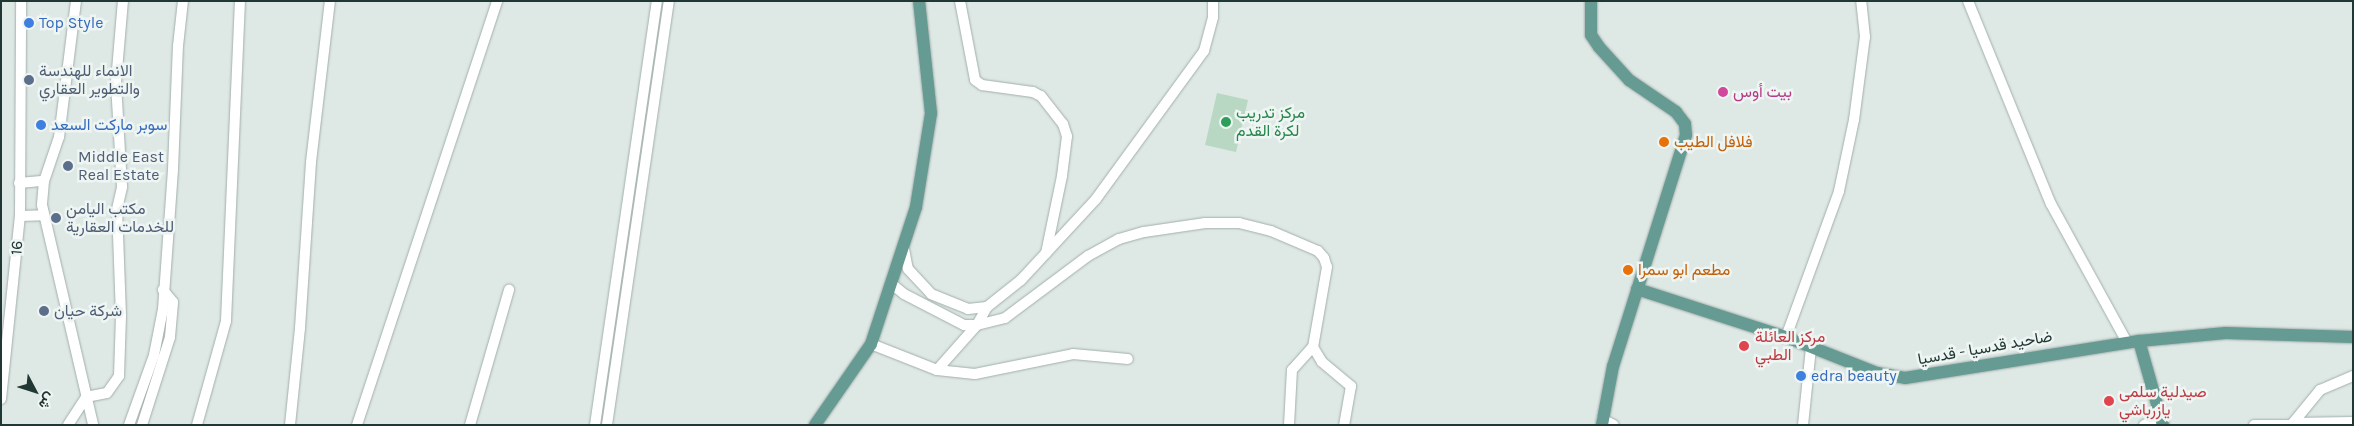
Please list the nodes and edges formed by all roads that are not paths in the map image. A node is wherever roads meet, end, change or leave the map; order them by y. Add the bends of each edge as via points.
1 (21, 1) edge
2 (76, 1) edge
3 (123, 1) edge
4 (183, 1) edge
5 (240, 1) edge
6 (330, 1) edge
7 (497, 1) edge
8 (657, 1) edge
9 (669, 1) edge
10 (919, 1) edge
11 (960, 1) edge
12 (1213, 1) edge
13 (1591, 1) edge
14 (1861, 1) edge
15 (1968, 1) edge
16 (44, 182) junction
17 (19, 183) junction
18 (44, 215) junction
19 (20, 216) junction
20 (904, 249) junction
21 (1046, 254) junction
22 (893, 285) junction
23 (1636, 289) junction
24 (163, 290) junction
25 (510, 290) dead end
26 (987, 307) junction
27 (977, 325) junction
28 (1786, 337) junction
29 (2353, 337) edge
30 (2133, 341) junction
31 (871, 344) junction
32 (1313, 347) junction
33 (1811, 347) junction
34 (1128, 359) dead end
35 (937, 370) junction
36 (2353, 376) edge
37 (86, 397) junction
38 (1, 398) edge
39 (2162, 421) edge
40 (2353, 422) edge
41 (1606, 423) edge
42 (2293, 424) edge
43 (68, 425) edge
44 (93, 425) edge
45 (130, 425) edge
46 (142, 425) edge
47 (197, 425) edge
48 (290, 425) edge
49 (357, 425) edge
50 (470, 425) edge
51 (595, 425) edge
52 (607, 425) edge
53 (815, 425) edge
54 (1289, 425) edge
55 (1344, 425) edge
56 (1803, 425) edge
57 (2144, 425) edge
58 (2254, 425) edge

1 - 17 street, 16
2 - 16 street via 59,137
3 - 37 street via 116,82 122,187 117,209 121,316 118,376 107,393
4 - 24 street
5 - 47 street via 226,321
6 - 48 street via 311,162
7 - 49 street
8 - 51 street
9 - 52 street
10 - 20 main road via 931,113 916,207
11 - 21 street via 975,80 982,85 1041,96 1063,124 1067,136 1062,176
12 - 21 street via 1213,17 1204,51 1096,199
13 - 23 main road via 1591,35 1599,47 1629,80 1676,112 1685,124 1684,147
14 - 28 street via 1865,37 1843,173
15 - 30 street via 2051,204
16 - 17 street
16 - 18 street
17 - 19 street, 16
18 - 19 street
18 - 37 street
19 - 38 street, 16
20 - 22 main road
20 - 26 street via 908,269 931,294 968,309
21 - 26 street via 1021,280
22 - 27 street via 964,325
22 - 31 main road
23 - 28 main road, ضاحيد قدسيا - قدسيا
23 - 41 main road via 1613,366
24 - 45 street via 154,355
24 - 46 street via 172,302 170,337
25 - 50 street
26 - 27 street
27 - 32 street via 1005,318 1088,256 1118,239 1205,223 1239,223 1318,250 1324,258 1327,267
27 - 35 street
28 - 33 main road, ضاحيد قدسيا - قدسيا
29 - 30 main road, ضاحيد قدسيا - قدسيا via 2226,333
30 - 33 main road, ضاحيد قدسيا - قدسيا via 1905,378 1876,373
30 - 39 main road
31 - 35 street
31 - 53 main road
32 - 54 street via 1292,370
32 - 55 street via 1322,362 1351,386
33 - 56 street
34 - 35 street via 1073,354 982,373
36 - 42 street via 2320,390
37 - 43 street
37 - 44 street
39 - 57 street
40 - 42 street
42 - 58 street

